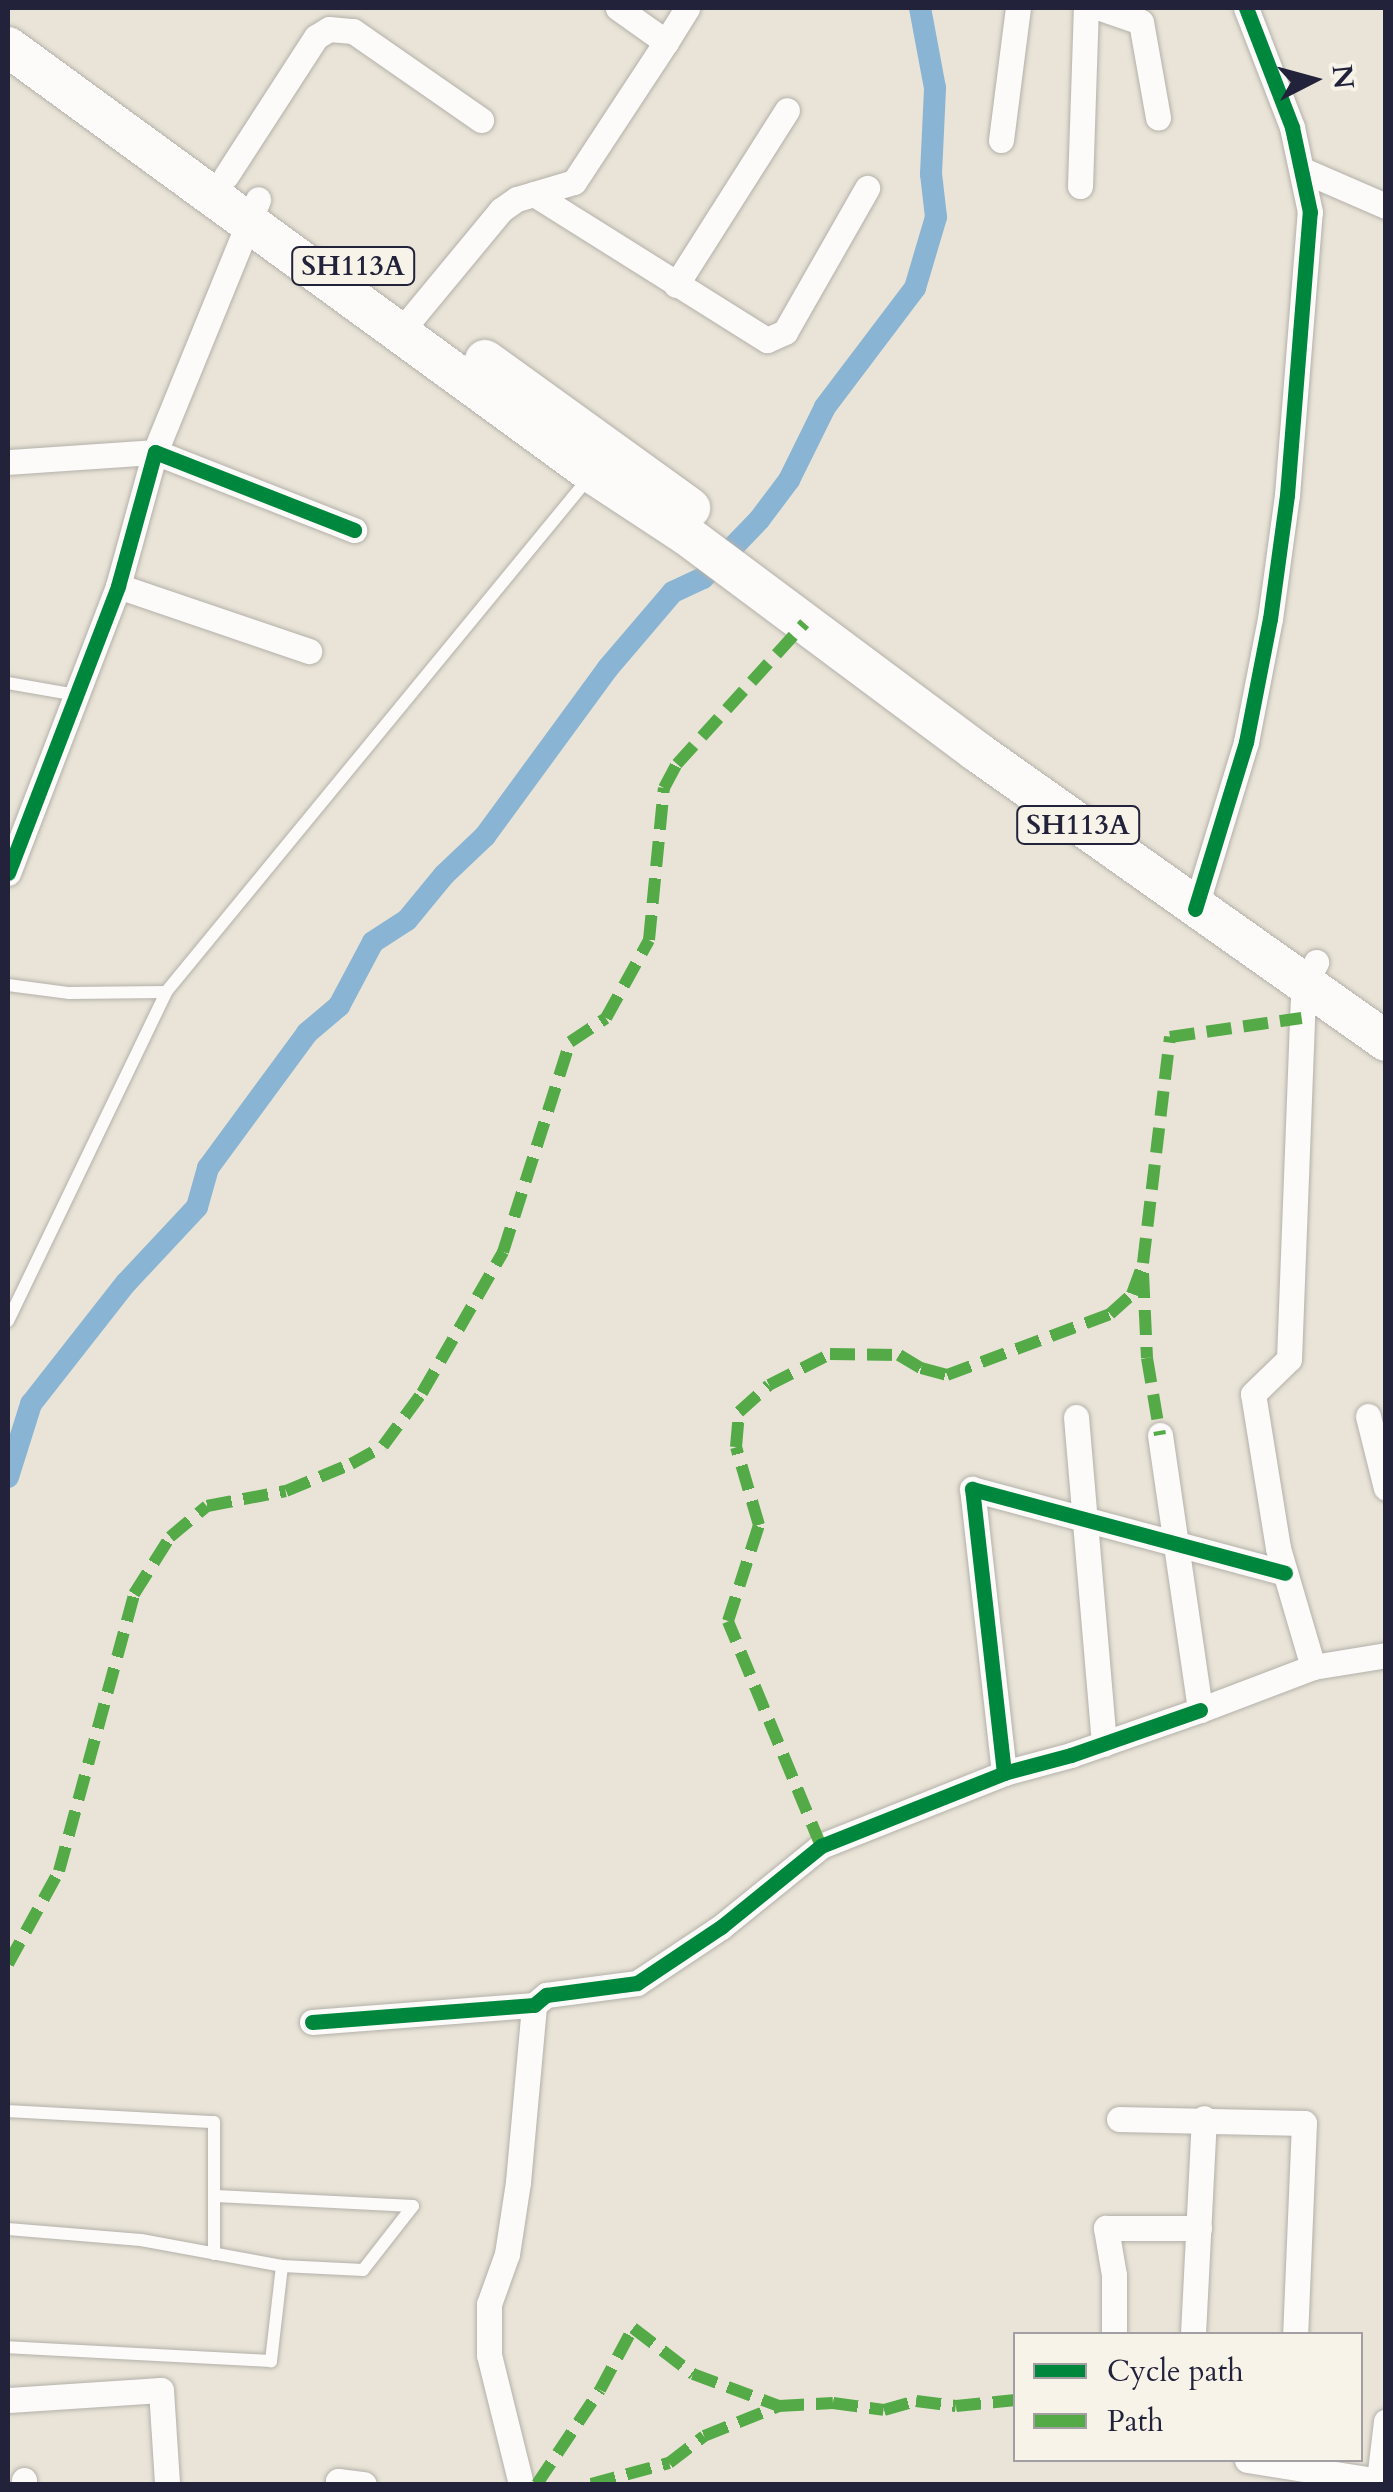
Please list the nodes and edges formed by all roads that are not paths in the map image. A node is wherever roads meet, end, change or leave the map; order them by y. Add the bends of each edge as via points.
1 (618, 8) edge
2 (687, 8) edge
3 (1018, 8) edge
4 (1086, 8) edge
5 (1100, 8) edge
6 (1246, 8) edge
7 (8, 18) edge
8 (666, 42) junction
9 (8, 47) edge
10 (787, 110) dead end
11 (1158, 117) dead end
12 (481, 120) dead end
13 (1001, 140) dead end
14 (1305, 172) junction
15 (1080, 186) dead end
16 (867, 188) dead end
17 (534, 194) junction
18 (243, 199) junction
19 (1386, 206) edge
20 (676, 286) junction
21 (408, 321) junction
22 (155, 452) junction
23 (601, 461) junction
24 (8, 462) edge
25 (354, 530) dead end
26 (118, 586) junction
27 (309, 652) dead end
28 (8, 683) edge
29 (77, 694) junction
30 (8, 874) edge
31 (1200, 898) junction
32 (1310, 974) junction
33 (8, 985) edge
34 (166, 992) junction
35 (1386, 1012) edge
36 (1386, 1042) edge
37 (8, 1320) edge
38 (1368, 1416) dead end
39 (1076, 1417) dead end
40 (1160, 1435) dead end
41 (1386, 1488) edge
42 (1086, 1520) junction
43 (1176, 1544) junction
44 (1286, 1572) junction
45 (1386, 1656) edge
46 (1313, 1667) junction
47 (1200, 1710) junction
48 (1104, 1744) junction
49 (1004, 1773) junction
50 (534, 2005) junction
51 (312, 2022) dead end
52 (8, 2112) edge
53 (1119, 2118) dead end
54 (1204, 2118) junction
55 (216, 2196) junction
56 (1199, 2228) junction
57 (8, 2229) edge
58 (214, 2254) junction
59 (282, 2266) junction
60 (1114, 2332) edge
61 (1194, 2332) edge
62 (1295, 2332) edge
63 (8, 2347) edge
64 (9, 2400) edge
65 (1386, 2422) edge
66 (1280, 2462) edge
67 (1312, 2464) edge
68 (1382, 2481) edge
69 (168, 2484) edge
70 (338, 2484) edge
71 (364, 2484) edge
72 (521, 2484) edge

1 - 8 street
2 - 8 street
3 - 13 street
4 - 15 street
5 - 11 street via 1141,22
6 - 14 street
7 - 18 main road, SH113A
8 - 17 street via 574,182
9 - 18 main road, SH113A
10 - 20 street
12 - 18 street via 352,31 329,28 316,37
14 - 19 street
14 - 31 street via 1310,212 1270,619 1246,742
16 - 20 street via 778,338 756,337
17 - 20 street
17 - 21 street via 500,210
18 - 21 main road, SH113A
18 - 22 street
21 - 23 main road, SH113A
22 - 24 street
22 - 25 street
22 - 26 street
23 - 31 main road, SH113A
23 - 34 lane
26 - 27 street
26 - 29 street
28 - 29 lane
29 - 30 street
31 - 32 main road, SH113A
32 - 35 main road, SH113A
32 - 36 main road, SH113A
32 - 44 street via 1289,1360 1253,1394
33 - 34 lane via 69,993
34 - 37 lane
38 - 41 street
39 - 42 street
40 - 43 street
42 - 43 street
42 - 48 street
42 - 49 street via 972,1489
43 - 44 street
43 - 47 street
44 - 46 street
45 - 46 street
46 - 47 street
47 - 48 street
48 - 49 street
49 - 50 street via 821,1846 721,1927 636,1983 546,1995
50 - 51 street
50 - 72 street via 518,2182 507,2254 489,2304 489,2355
52 - 55 lane via 214,2122
53 - 54 street
54 - 56 street
54 - 62 street via 1304,2123
55 - 58 lane
55 - 59 lane via 413,2206 363,2270
56 - 60 street via 1106,2228
56 - 61 street
57 - 58 lane
58 - 59 lane
59 - 63 lane via 271,2361
64 - 69 street via 162,2390
65 - 68 street
66 - 67 street
67 - 68 street
70 - 71 street

